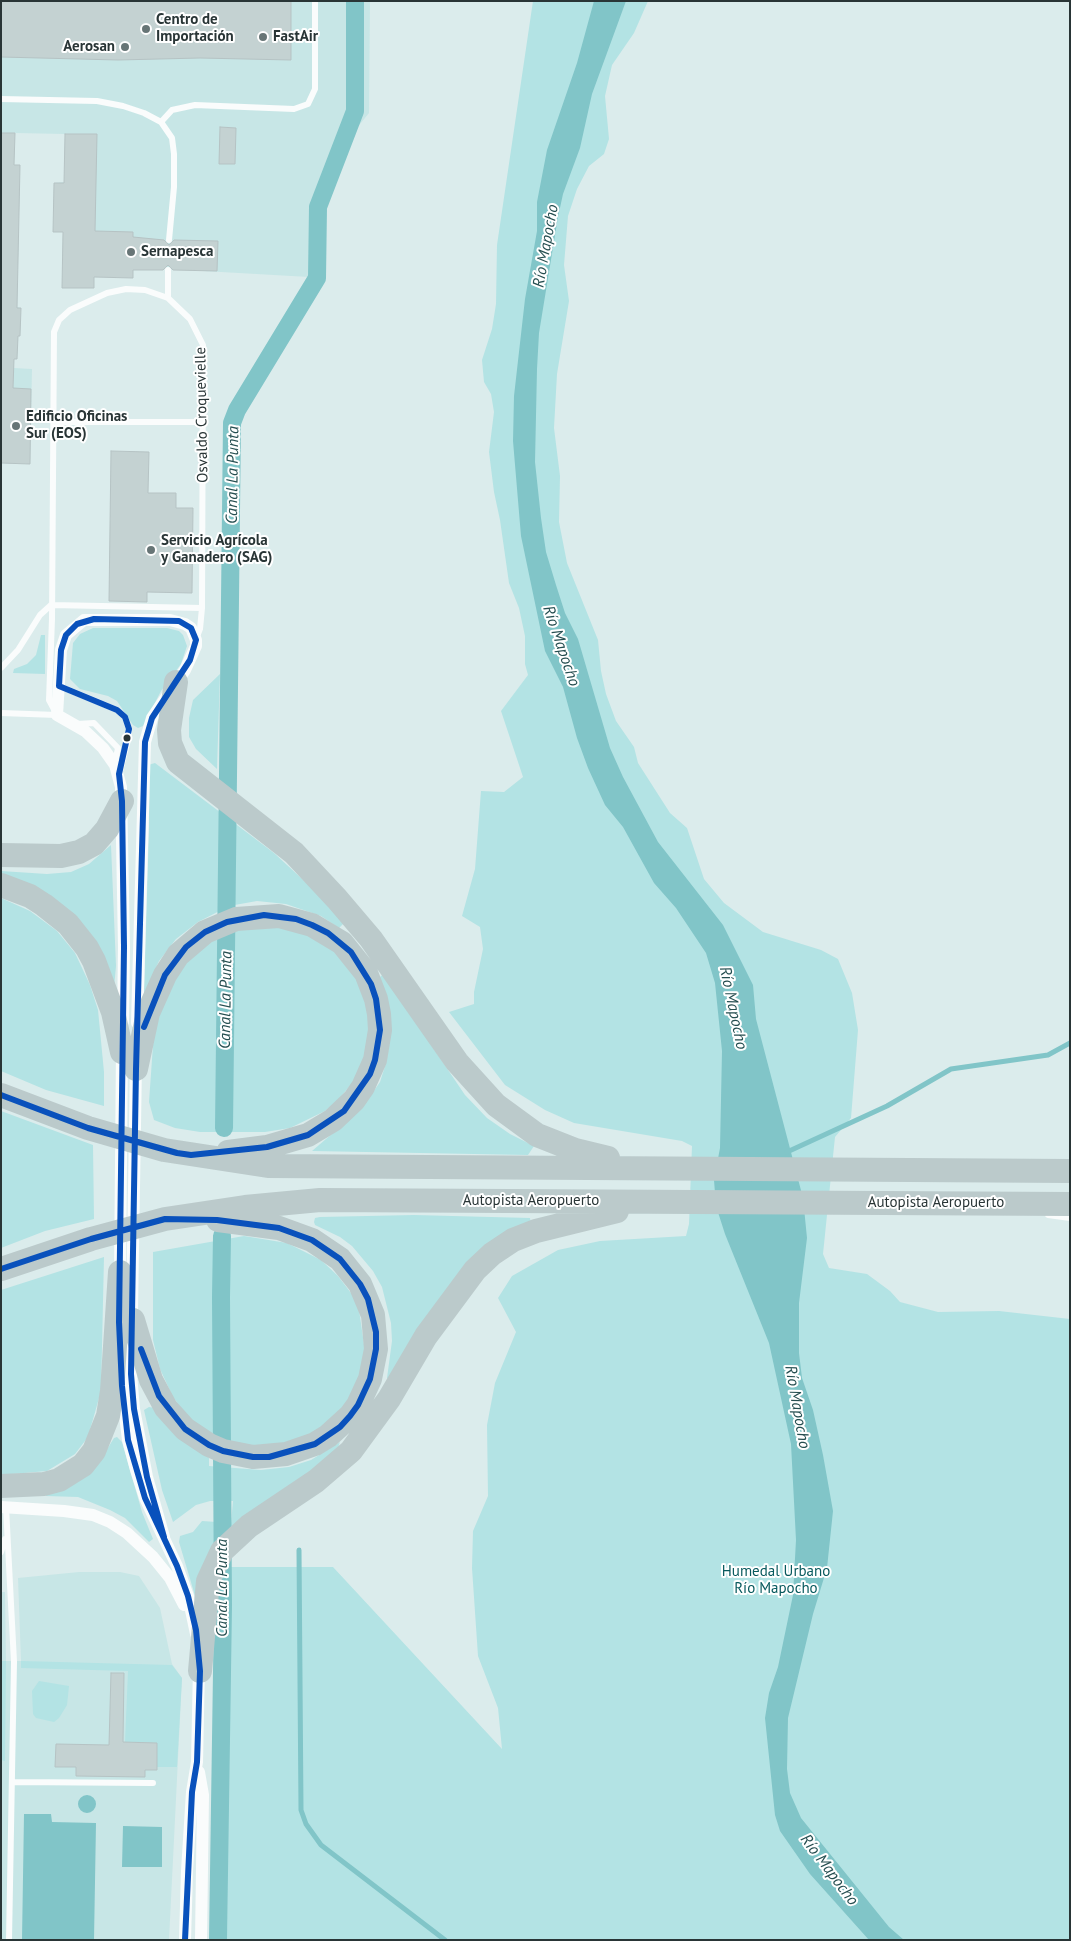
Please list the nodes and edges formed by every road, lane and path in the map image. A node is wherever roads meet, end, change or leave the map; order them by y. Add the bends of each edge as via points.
1 (315, 1) edge
2 (1, 99) edge
3 (161, 122) junction
4 (169, 240) dead end
5 (168, 270) dead end
6 (168, 298) junction
7 (53, 422) junction
8 (203, 422) junction
9 (51, 605) junction
10 (202, 608) junction
11 (196, 640) junction
12 (1, 668) edge
13 (176, 682) junction
14 (59, 686) junction
15 (1, 713) edge
16 (56, 715) junction
17 (117, 769) junction
18 (122, 801) junction
19 (1, 855) edge
20 (1, 885) edge
21 (129, 1061) junction
22 (1, 1095) edge
23 (191, 1155) junction
24 (641, 1167) junction
25 (1068, 1171) edge
26 (658, 1202) junction
27 (996, 1203) junction
28 (1070, 1204) edge
29 (1070, 1218) edge
30 (158, 1221) junction
31 (1, 1268) edge
32 (120, 1272) junction
33 (133, 1320) junction
34 (3, 1500) edge
35 (7, 1534) junction
36 (164, 1537) junction
37 (1, 1552) edge
38 (196, 1630) junction
39 (200, 1671) junction
40 (197, 1762) junction
41 (12, 1782) junction
42 (153, 1783) dead end
43 (9, 1940) edge
44 (185, 1940) edge
45 (202, 1940) edge

1 - 3 lane via 315,89 308,104 294,109 196,105 172,110
2 - 3 lane via 97,101 123,106
3 - 4 lane via 172,138 174,154
5 - 6 lane
6 - 7 lane, Osvaldo Croquevielle via 145,290 126,289 107,293 70,310 59,320 54,332
6 - 8 lane, Osvaldo Croquevielle via 190,319 203,345
7 - 8 lane
7 - 9 lane, Osvaldo Croquevielle
8 - 10 lane, Osvaldo Croquevielle
9 - 10 lane
9 - 12 lane
9 - 16 lane, Osvaldo Croquevielle via 49,700
10 - 11 lane, Osvaldo Croquevielle
11 - 13 street via 190,660
11 - 14 street via 185,624 170,620 84,620 70,630 63,642
13 - 21 street via 152,718 145,742
13 - 24 highway via 169,730 172,753 184,770 294,853 337,899 371,940 457,1062 496,1104 537,1134 556,1143
14 - 16 street
14 - 17 lane via 117,710 124,717 129,729 128,740
15 - 16 lane
16 - 17 street via 103,748
17 - 18 street
18 - 19 highway via 107,829 94,844 79,852 61,856
18 - 21 street
20 - 21 highway via 44,905 68,924 87,948
21 - 23 highway via 165,975 186,947 226,922 264,915 296,919 342,943 359,962 371,984 379,1014 378,1045 370,1074 344,1111 321,1129 295,1140 266,1147
21 - 32 street
21 - 33 street
22 - 23 highway via 88,1128
23 - 24 highway via 268,1166
24 - 25 highway
26 - 27 highway, Autopista Aeropuerto
26 - 30 highway, Autopista Aeropuerto via 320,1200 246,1207
26 - 39 highway via 546,1227 513,1240 475,1270 443,1310 389,1398 351,1451 316,1482 262,1517 222,1551 212,1570 206,1598
27 - 28 highway, Autopista Aeropuerto
27 - 29 lane
30 - 31 highway, Autopista Aeropuerto
30 - 33 highway via 217,1220 296,1232 340,1259 368,1299 373,1315 376,1349 370,1379 358,1405 340,1427 315,1444 269,1457 236,1455 209,1445 185,1429 166,1408 152,1380
32 - 34 highway via 112,1391 108,1416 94,1451 83,1465 59,1480
32 - 36 street via 122,1386 128,1440 145,1498
33 - 36 street via 131,1374 134,1408 147,1477
34 - 35 lane
34 - 38 street via 93,1515 126,1533 153,1557 170,1578
35 - 37 lane
35 - 41 lane via 14,1662
36 - 38 street via 188,1596
38 - 39 street
39 - 40 street
40 - 44 street via 190,1812
40 - 45 street via 203,1795
41 - 42 lane
41 - 43 lane

